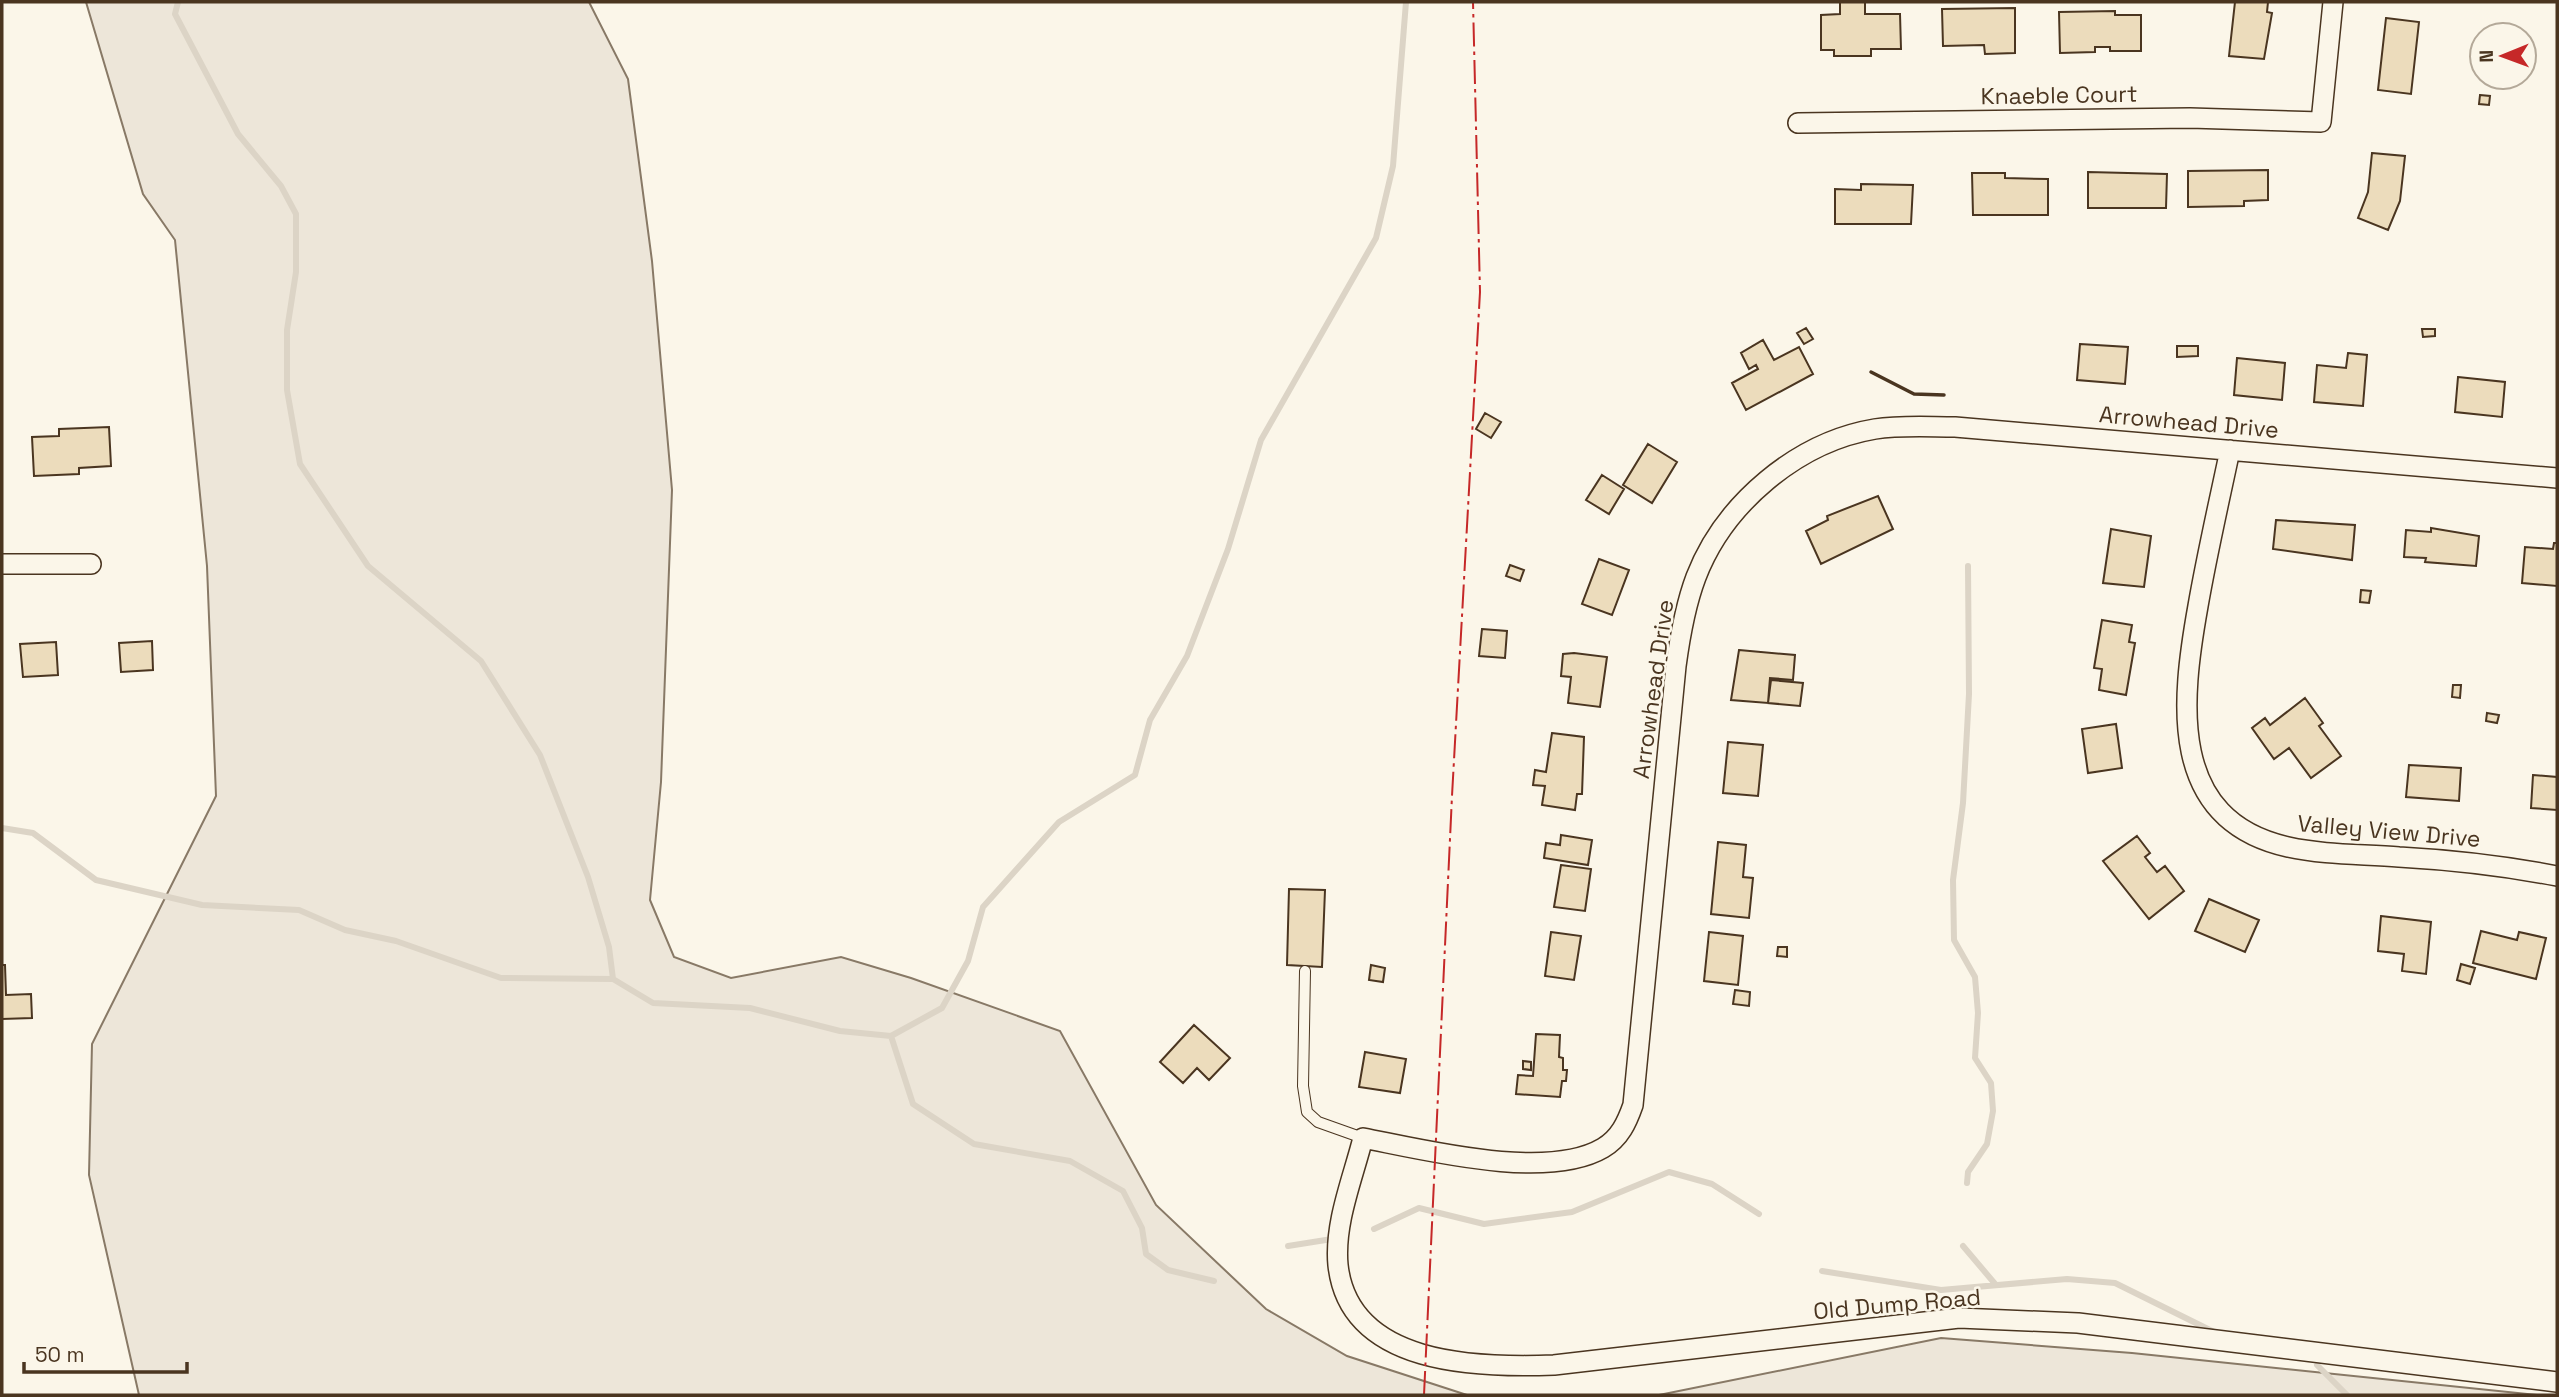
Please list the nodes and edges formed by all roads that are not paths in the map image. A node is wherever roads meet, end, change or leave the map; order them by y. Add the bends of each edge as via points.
1 (2333, 2) edge
2 (1798, 123) dead end
3 (2230, 450) junction
4 (2557, 478) edge
5 (2, 564) edge
6 (91, 564) dead end
7 (2557, 876) edge
8 (1305, 971) dead end
9 (1363, 1138) junction
10 (2557, 1382) edge

1 - 2 street, Knaeble Court via 2321,122 2190,118
3 - 4 street, Arrowhead Drive
3 - 7 street, Valley View Drive via 2186,689 2190,755 2212,802 2233,823 2288,847 2472,862
3 - 9 street, Arrowhead Drive via 1955,427 1874,429 1812,450 1764,482 1728,521 1697,574 1687,606 1676,666 1633,1105 1625,1128 1606,1147 1584,1157 1538,1163 1454,1156
5 - 6 street
8 - 9 lane via 1304,1104 1318,1122
9 - 10 street, Old Dump Road via 1343,1214 1338,1264 1344,1290 1356,1312 1385,1338 1423,1356 1506,1367 1554,1365 1959,1318 2078,1323

